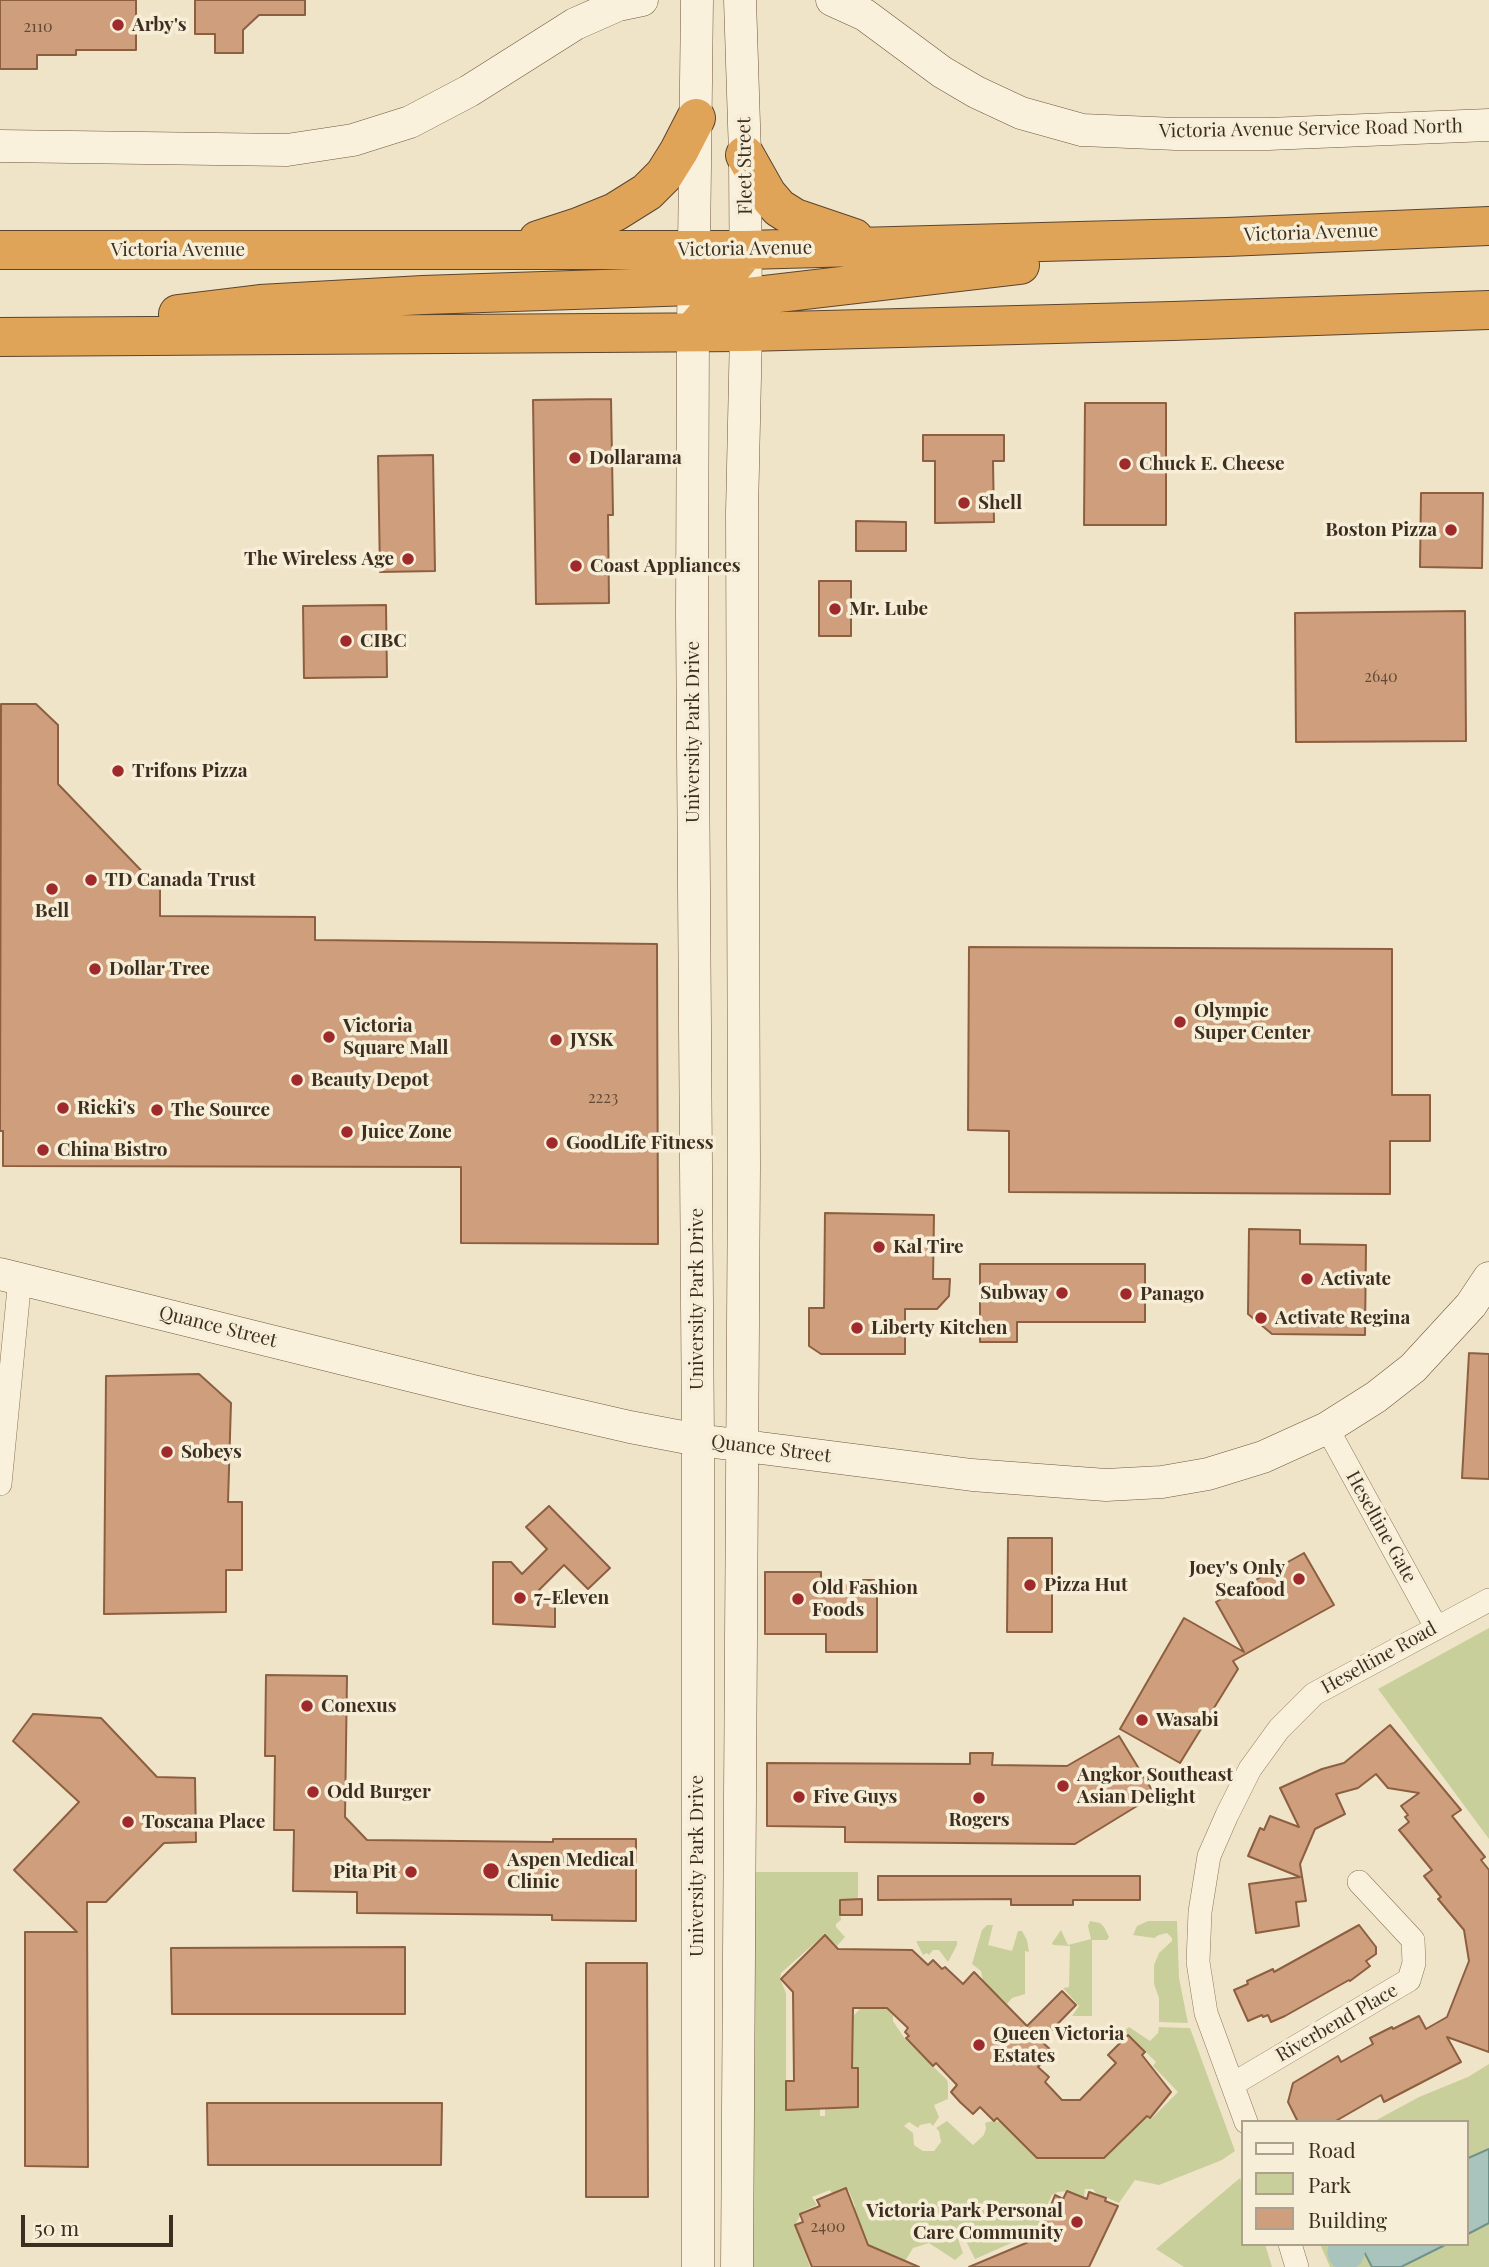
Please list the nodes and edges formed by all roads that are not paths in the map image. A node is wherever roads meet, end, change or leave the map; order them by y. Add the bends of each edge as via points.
1 (642, 0) edge
2 (697, 0) edge
3 (740, 0) edge
4 (832, 0) edge
5 (696, 118) junction
6 (1489, 125) edge
7 (0, 146) edge
8 (746, 155) junction
9 (1489, 226) edge
10 (1227, 237) junction
11 (886, 247) junction
12 (0, 250) edge
13 (509, 250) junction
14 (746, 250) junction
15 (694, 268) junction
16 (1488, 310) edge
17 (746, 315) junction
18 (693, 331) junction
19 (0, 336) edge
20 (10, 1276) edge
21 (1489, 1278) edge
22 (1327, 1428) junction
23 (698, 1440) junction
24 (742, 1445) junction
25 (0, 1484) edge
26 (1489, 1600) edge
27 (1436, 1627) junction
28 (697, 1700) junction
29 (741, 1730) junction
30 (1359, 1882) dead end
31 (1233, 2084) junction
32 (1246, 2120) edge
33 (1291, 2246) edge
34 (698, 2267) edge
35 (737, 2267) edge
36 (1297, 2267) edge

1 - 7 street via 575,24 410,122 353,141 287,150
2 - 5 street
3 - 8 street, Fleet Street
4 - 6 street, Victoria Avenue Service Road North via 865,15 976,92 1021,113 1082,130 1268,134
5 - 13 highway via 680,151 647,192 578,228
5 - 15 street
8 - 11 highway via 779,208 824,230
8 - 14 street, Fleet Street
9 - 10 highway, Victoria Avenue
10 - 11 highway, Victoria Avenue
10 - 17 highway via 1038,263
11 - 14 highway, Victoria Avenue
12 - 13 highway, Victoria Avenue
13 - 15 highway, Victoria Avenue
14 - 15 highway, Victoria Avenue
14 - 17 street, Fleet Street
15 - 18 street
15 - 19 highway via 423,295 260,304
16 - 17 highway via 1173,321
17 - 18 highway
17 - 24 street
18 - 19 highway
18 - 23 street, University Park Drive
20 - 23 street, Quance Street via 473,1391
20 - 25 street
21 - 22 street, Quance Street via 1471,1305 1413,1368
22 - 24 street, Quance Street via 1263,1457 1208,1474 1106,1485 972,1475
22 - 27 street, Heseltine Gate
23 - 24 street, Quance Street
23 - 28 street, University Park Drive
24 - 29 street
26 - 27 street, Heseltine Road
27 - 31 street, Heseltine Road via 1314,1694 1279,1728 1227,1815 1209,1856 1198,1962 1206,2013
28 - 29 street via 720,1729
28 - 34 street, University Park Drive
29 - 35 street
30 - 31 street, Riverbend Place via 1413,1940 1409,1980
31 - 32 street, Heseltine Road
33 - 36 street

